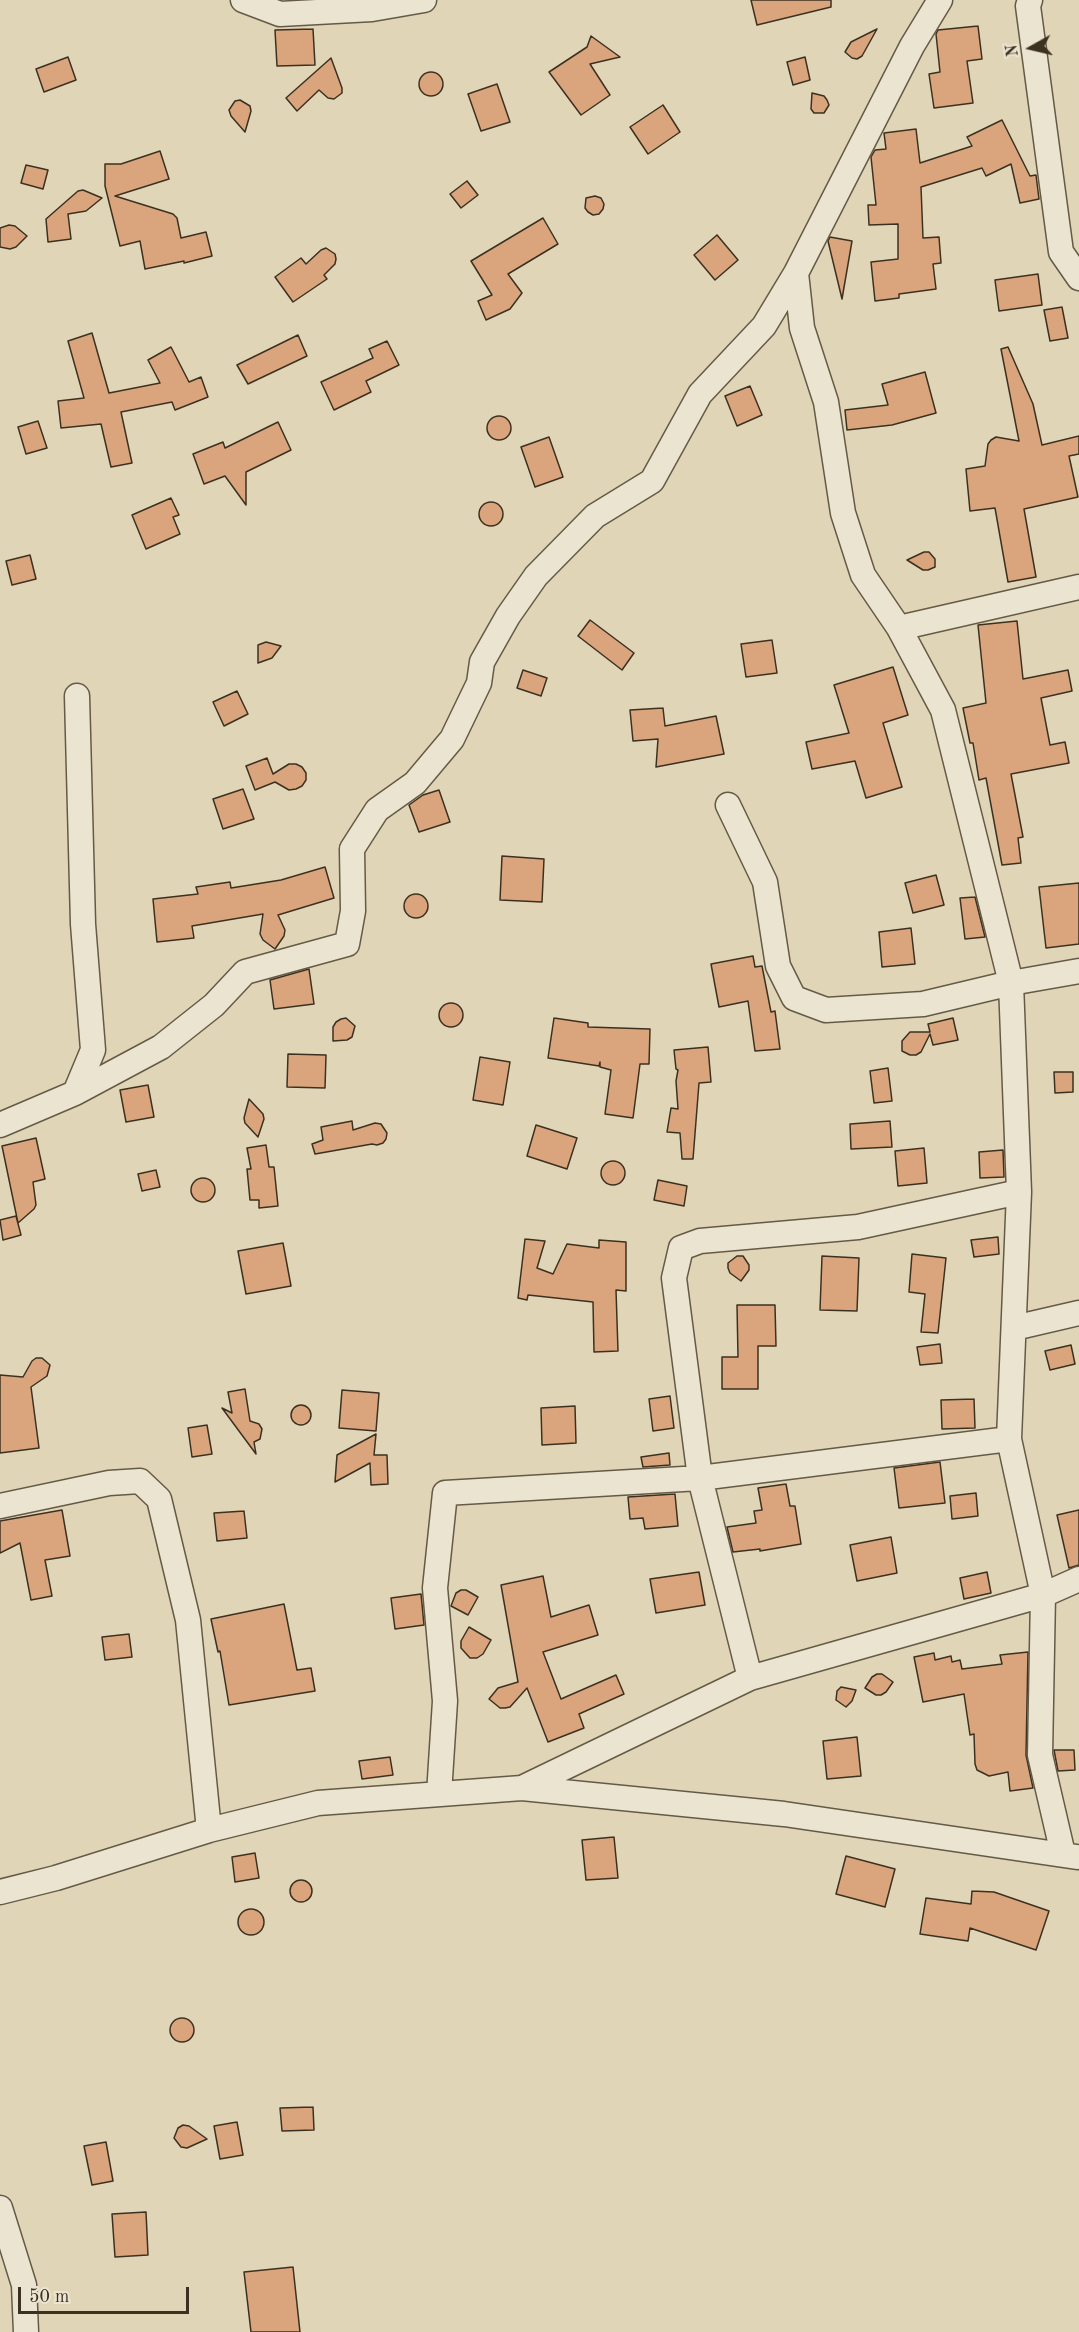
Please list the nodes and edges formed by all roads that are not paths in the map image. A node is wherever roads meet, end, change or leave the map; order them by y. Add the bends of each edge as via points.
1 (243, 0) edge
2 (424, 0) edge
3 (940, 0) edge
4 (1030, 0) edge
5 (795, 273) junction
6 (1079, 278) edge
7 (1079, 587) edge
8 (899, 628) junction
9 (77, 696) dead end
10 (728, 805) dead end
11 (1079, 971) edge
12 (1011, 983) junction
13 (75, 1093) junction
14 (0, 1125) edge
15 (1019, 1192) junction
16 (1079, 1313) edge
17 (1014, 1328) junction
18 (1009, 1439) junction
19 (700, 1478) junction
20 (0, 1506) edge
21 (1079, 1579) edge
22 (1044, 1595) junction
23 (750, 1678) junction
24 (522, 1788) junction
25 (439, 1794) junction
26 (209, 1830) junction
27 (1071, 1855) edge
28 (0, 1892) edge
29 (0, 2208) edge
30 (26, 2332) edge

1 - 2 street via 280,14 372,9
3 - 5 street via 912,46
4 - 6 street via 1061,252
5 - 8 street via 802,328 826,402 843,513 863,576
5 - 13 street via 765,326 700,394 652,481 595,516 536,576 482,662 479,683 452,740 415,783 377,810 352,849 352,911 347,944 245,972 214,1005 161,1047
7 - 8 street
8 - 12 street via 943,710
9 - 13 street via 83,924 93,1050
10 - 12 street via 765,882 778,966 794,998 826,1010 923,1004
11 - 12 street
12 - 15 street
13 - 14 street
15 - 17 street
15 - 19 street via 858,1227 700,1241 681,1248 674,1278
16 - 17 street
17 - 18 street
18 - 19 street
18 - 22 street
19 - 23 street
19 - 25 street via 445,1494 435,1588 445,1701
20 - 26 street via 109,1483 140,1481 159,1499 188,1620
21 - 22 street
22 - 23 street
22 - 27 street via 1040,1755
23 - 24 street
24 - 25 street
24 - 27 street via 784,1814
25 - 26 street via 318,1803
26 - 28 street
29 - 30 street via 24,2285

